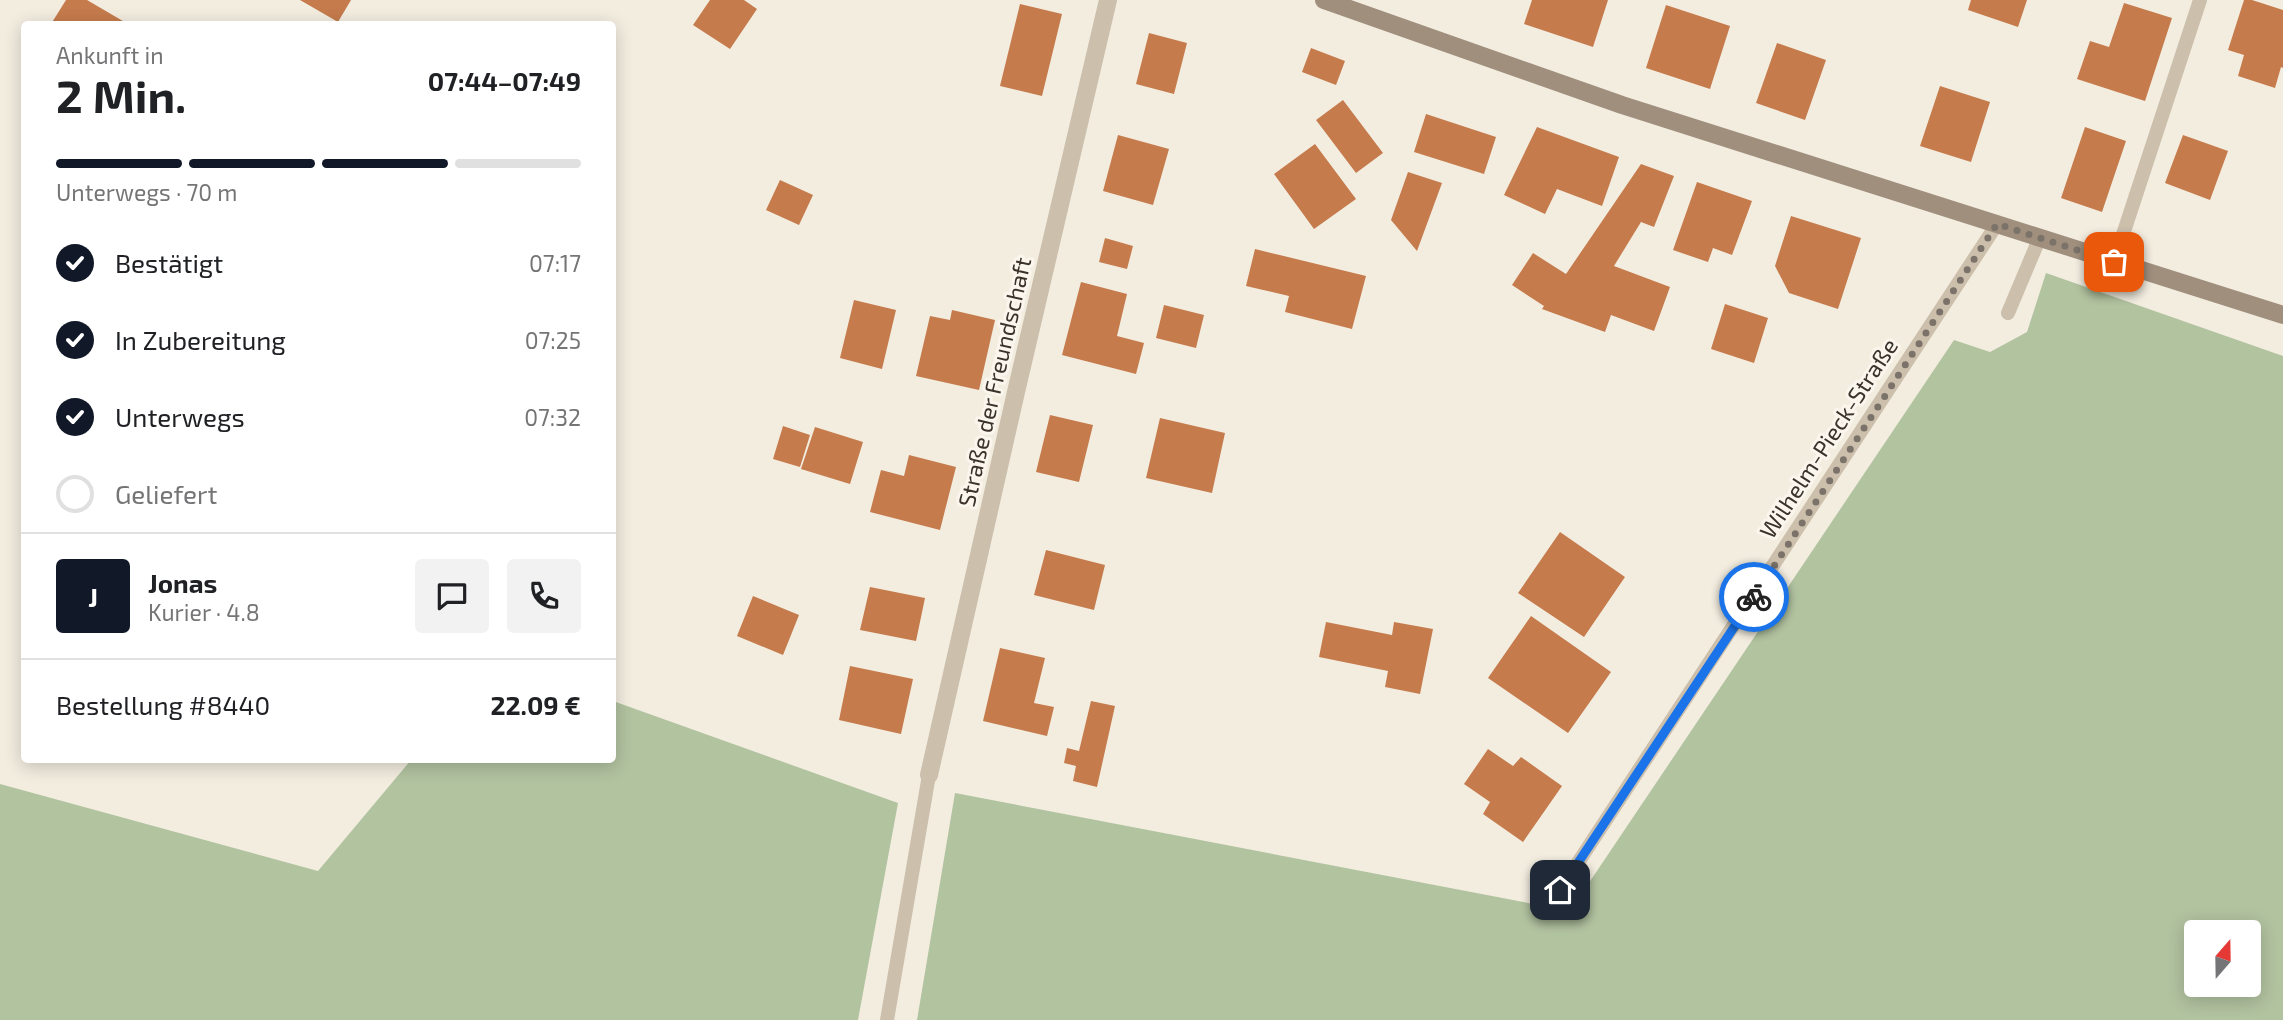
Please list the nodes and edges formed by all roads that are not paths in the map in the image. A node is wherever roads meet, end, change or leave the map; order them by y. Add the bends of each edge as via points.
1 (1108, 0) edge
2 (1324, 0) edge
3 (2200, 0) edge
4 (1997, 224) junction
5 (2040, 237) junction
6 (2114, 262) junction
7 (2008, 313) dead end
8 (2283, 315) edge
9 (929, 775) joint
10 (1560, 890) dead end
11 (887, 1020) edge

1 - 9 street, Straße der Freundschaft
2 - 4 street via 1622,105
3 - 6 lane
4 - 5 street
4 - 10 lane, Wilhelm-Pieck-Straße
5 - 6 street
5 - 7 lane
6 - 8 street
9 - 11 lane

